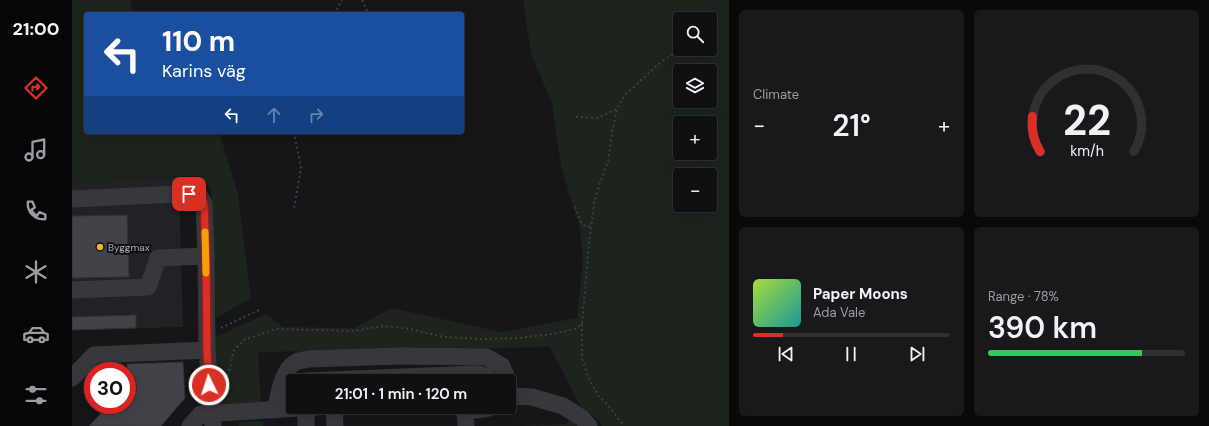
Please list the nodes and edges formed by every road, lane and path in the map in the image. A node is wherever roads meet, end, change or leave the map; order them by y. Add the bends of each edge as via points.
1 (342, 0) edge
2 (362, 0) edge
3 (335, 12) edge
4 (367, 12) edge
5 (673, 54) edge
6 (618, 109) junction
7 (576, 117) dead end
8 (294, 134) edge
9 (72, 199) edge
10 (575, 206) dead end
11 (294, 209) dead end
12 (592, 225) junction
13 (206, 256) junction
14 (72, 290) edge
15 (259, 310) dead end
16 (582, 324) junction
17 (226, 325) dead end
18 (207, 350) junction
19 (286, 374) edge
20 (286, 374) edge
21 (505, 374) edge
22 (72, 378) edge
23 (209, 385) junction
24 (516, 396) edge
25 (286, 397) edge
26 (286, 409) edge
27 (275, 410) junction
28 (309, 414) edge
29 (334, 414) edge
30 (212, 419) edge
31 (190, 426) edge
32 (306, 426) edge
33 (335, 426) edge
34 (589, 426) edge
35 (624, 426) edge

1 - 3 path
2 - 4 path
5 - 6 path via 625,95
6 - 7 path via 597,118
6 - 12 path via 608,161 594,204
8 - 11 path via 301,168
9 - 13 street via 198,193 204,203
10 - 12 path via 582,224 587,227
12 - 16 path
13 - 14 street via 158,258 148,287
13 - 18 street
15 - 17 path
16 - 23 path via 575,329 552,334 482,339 444,337 384,326 353,331 275,329 244,340 234,350 227,376
16 - 35 path via 582,358 588,377 598,395
18 - 22 street via 94,355
18 - 23 street
19 - 27 street
20 - 21 street via 297,362 309,359 400,356 486,357 502,366
23 - 30 street
24 - 34 street via 532,397 563,406 582,418
25 - 27 street
26 - 27 street
27 - 30 street
28 - 32 street
29 - 33 street
30 - 31 street via 201,414

